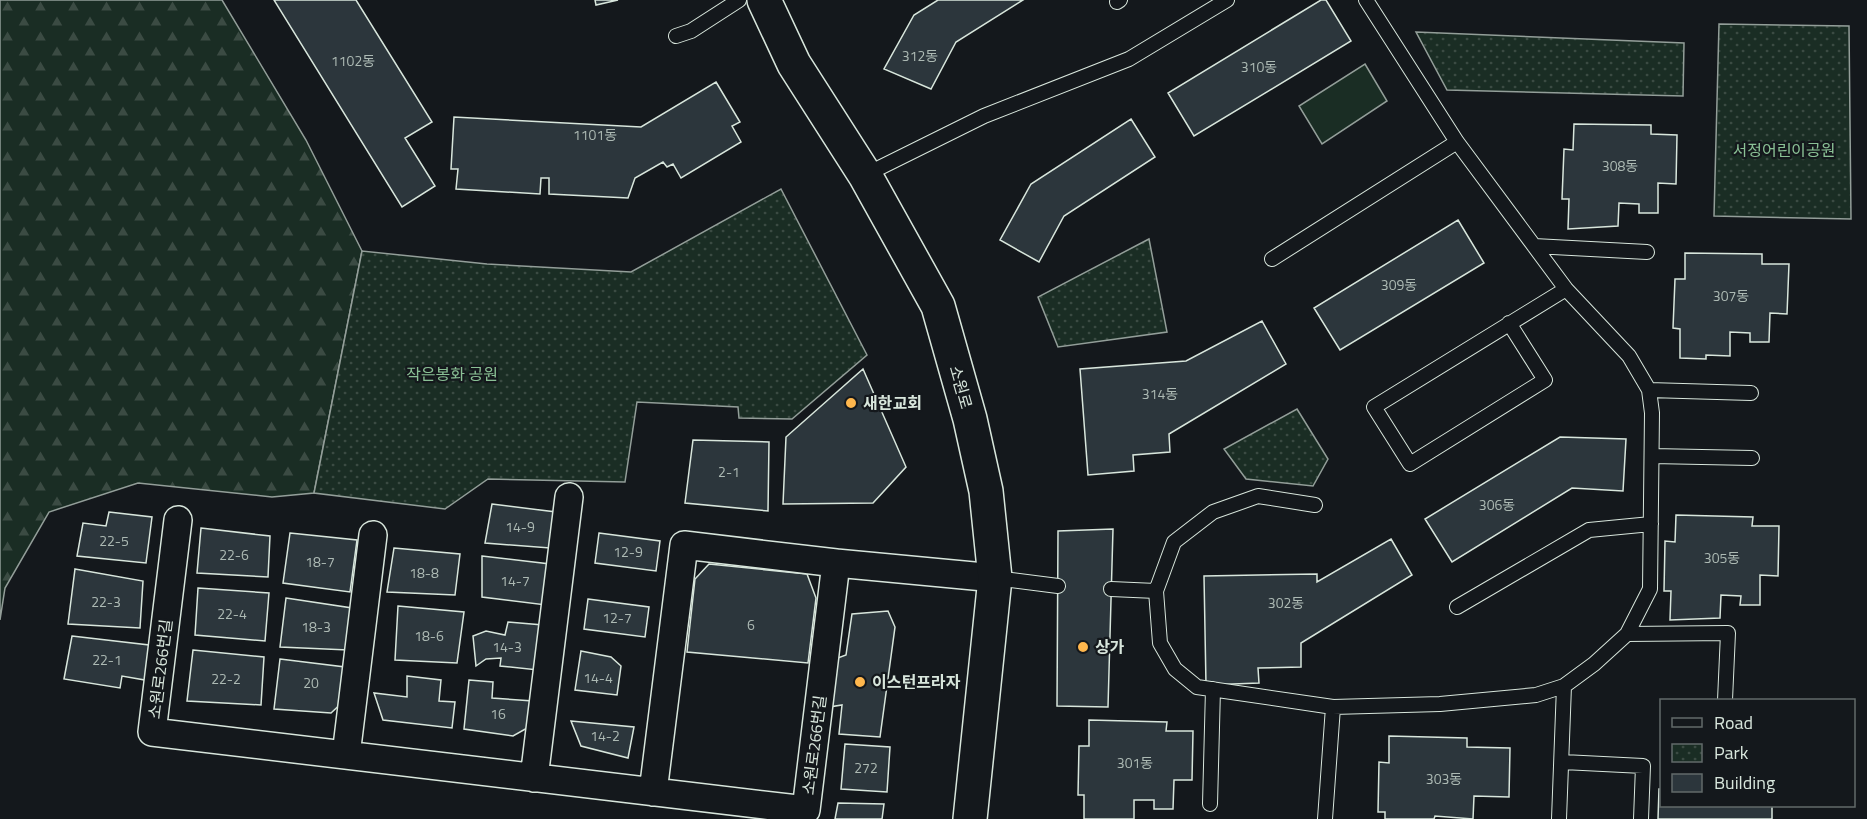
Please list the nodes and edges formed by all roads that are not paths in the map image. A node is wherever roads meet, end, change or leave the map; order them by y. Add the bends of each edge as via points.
1 (739, 0) edge
2 (764, 0) edge
3 (1227, 0) edge
4 (1366, 0) edge
5 (676, 36) dead end
6 (1457, 142) junction
7 (865, 175) junction
8 (1534, 246) junction
9 (1647, 252) dead end
10 (1272, 259) dead end
11 (1566, 289) junction
12 (1509, 323) junction
13 (1649, 390) junction
14 (1751, 393) dead end
15 (1652, 456) junction
16 (1752, 458) dead end
17 (569, 496) dead end
18 (1315, 505) dead end
19 (178, 520) dead end
20 (1651, 524) junction
21 (373, 535) dead end
22 (836, 563) junction
23 (995, 578) junction
24 (1058, 586) dead end
25 (1111, 589) dead end
26 (1156, 591) junction
27 (1457, 607) dead end
28 (1627, 634) junction
29 (1564, 686) junction
30 (1213, 689) junction
31 (1725, 699) edge
32 (1333, 707) junction
33 (346, 755) junction
34 (1563, 762) junction
35 (534, 778) junction
36 (653, 792) junction
37 (1210, 804) dead end
38 (970, 819) edge
39 (1325, 819) edge
40 (1559, 819) edge
41 (1641, 819) edge

1 - 5 lane via 692,31
2 - 7 main road, 소원로 via 794,64
3 - 7 lane via 1129,59 984,116
4 - 6 lane
6 - 8 lane
6 - 10 lane
7 - 23 main road, 소원로 via 938,306 986,491
8 - 9 lane
8 - 11 lane
11 - 12 lane
11 - 13 lane via 1629,356
12 - 12 lane via 1545,380 1410,464 1374,407
13 - 14 lane
13 - 15 lane
15 - 16 lane
15 - 20 lane
17 - 35 street
18 - 26 lane via 1258,496 1213,512 1174,542
19 - 33 street, 소원로266번길 via 152,732
20 - 27 lane via 1589,530
20 - 28 lane via 1650,589
21 - 33 street
22 - 23 street
22 - 36 street via 684,545
22 - 36 street, 소원로266번길 via 806,810
23 - 24 lane
23 - 38 main road, 소원로
25 - 26 lane
26 - 30 lane via 1160,643 1175,669 1197,687
28 - 29 lane
28 - 31 lane via 1728,633
29 - 32 lane via 1536,695 1494,700
29 - 34 lane
30 - 32 lane
30 - 37 lane
32 - 39 lane
33 - 35 street, 소원로266번길
34 - 40 lane
34 - 41 lane via 1643,766
35 - 36 street, 소원로266번길

